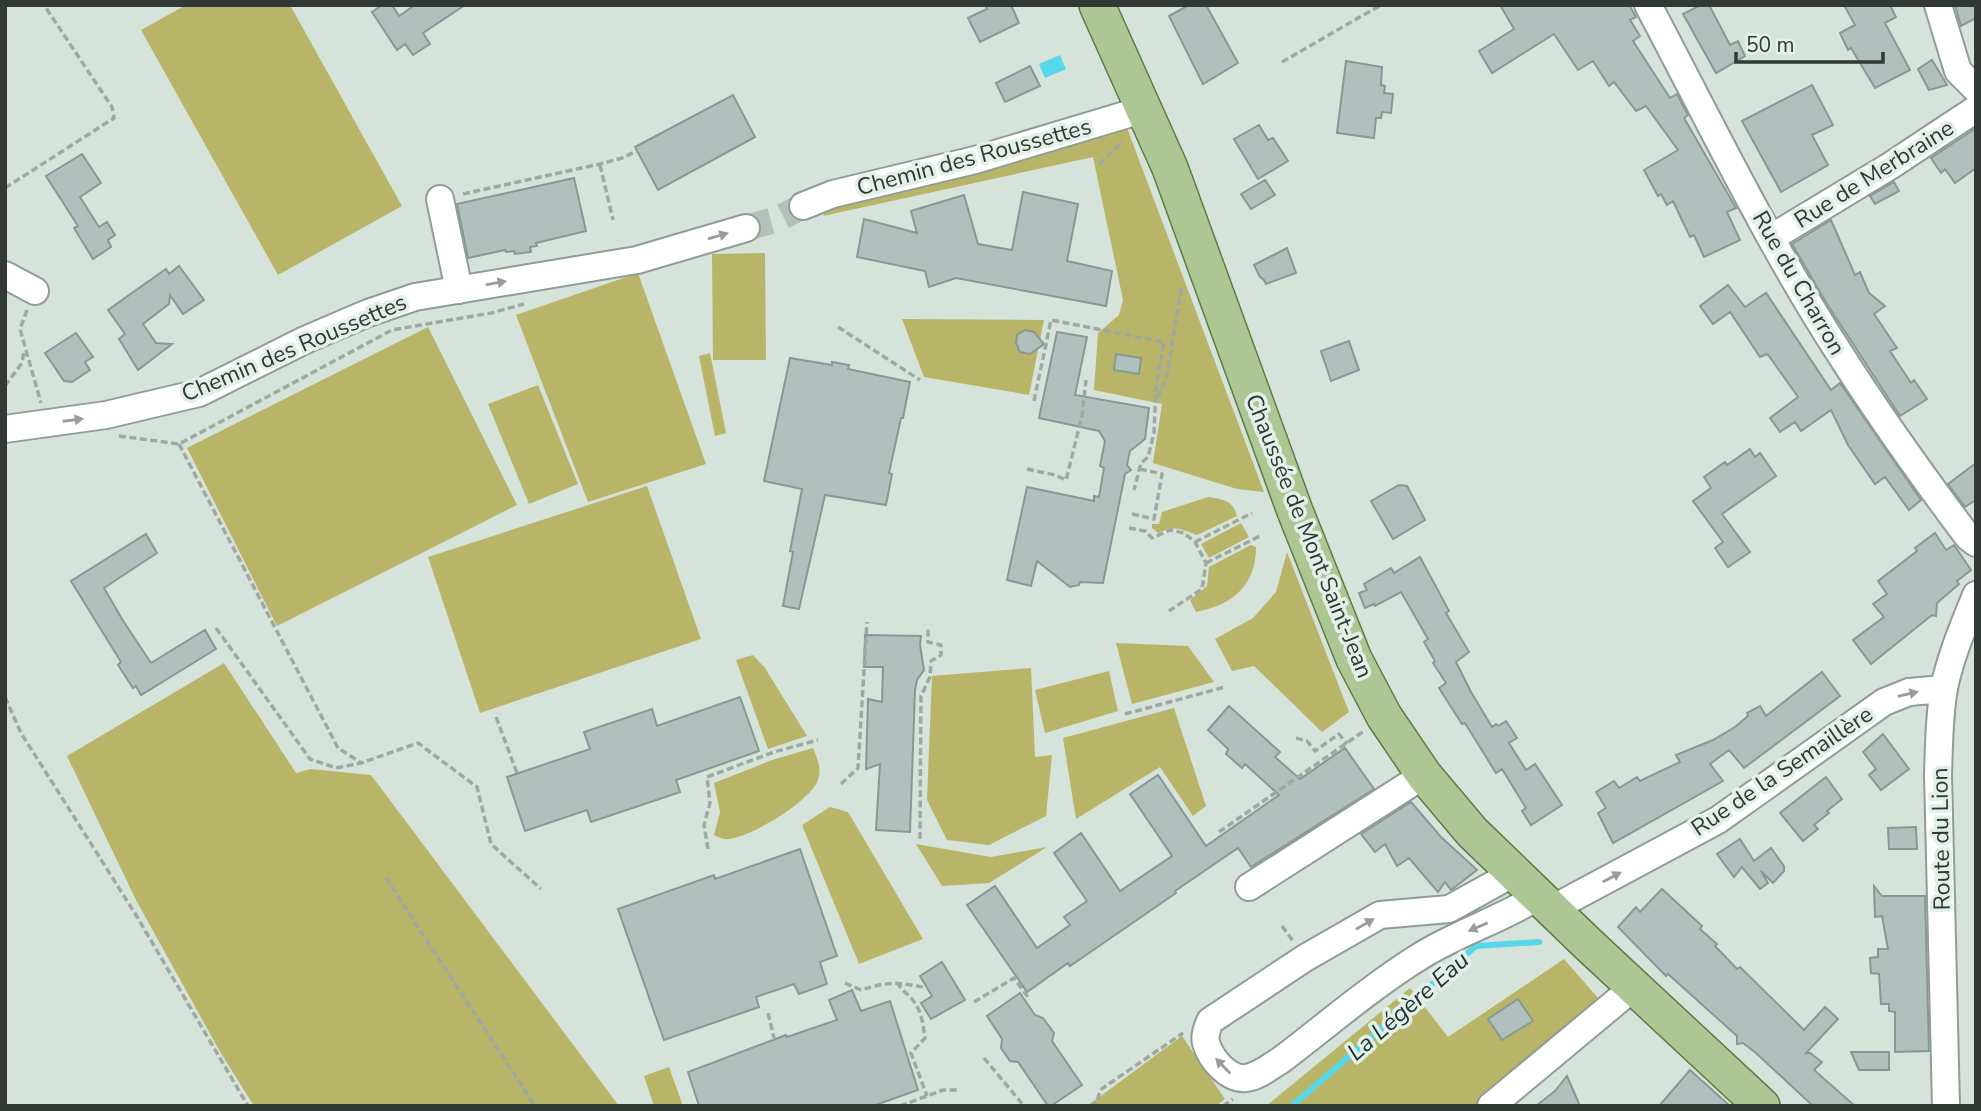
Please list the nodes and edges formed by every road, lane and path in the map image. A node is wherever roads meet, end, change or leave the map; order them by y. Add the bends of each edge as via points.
1 (44, 5) edge
2 (1097, 5) edge
3 (1381, 5) edge
4 (1648, 5) edge
5 (1938, 5) edge
6 (1282, 62) dead end
7 (1976, 89) edge
8 (1976, 109) edge
9 (1138, 121) junction
10 (637, 151) dead end
11 (600, 164) junction
12 (1099, 164) dead end
13 (5, 188) edge
14 (440, 199) joint
15 (803, 206) tunnel mouth
16 (613, 220) dead end
17 (746, 228) tunnel mouth
18 (1771, 238) junction
19 (5, 275) edge
20 (1183, 283) dead end
21 (459, 290) junction
22 (35, 292) joint
23 (536, 300) dead end
24 (838, 327) dead end
25 (25, 349) junction
26 (920, 380) dead end
27 (1086, 380) dead end
28 (5, 386) edge
29 (1157, 398) junction
30 (1034, 401) dead end
31 (47, 423) junction
32 (5, 429) edge
33 (113, 435) dead end
34 (179, 444) junction
35 (1027, 468) dead end
36 (1140, 469) junction
37 (1134, 490) dead end
38 (1252, 513) dead end
39 (1132, 514) dead end
40 (1129, 528) dead end
41 (1262, 535) dead end
42 (1195, 542) junction
43 (1976, 543) edge
44 (1206, 563) junction
45 (1976, 595) edge
46 (1169, 611) dead end
47 (867, 622) dead end
48 (216, 628) dead end
49 (928, 629) dead end
50 (1225, 687) dead end
51 (1944, 689) junction
52 (5, 697) edge
53 (1125, 714) dead end
54 (496, 717) dead end
55 (1296, 738) dead end
56 (1354, 739) dead end
57 (818, 740) dead end
58 (1347, 744) junction
59 (361, 763) junction
60 (517, 774) dead end
61 (1424, 775) junction
62 (842, 784) dead end
63 (1219, 832) dead end
64 (920, 839) dead end
65 (708, 849) dead end
66 (1514, 873) junction
67 (386, 878) dead end
68 (1249, 887) dead end
69 (541, 889) dead end
70 (1545, 903) junction
71 (1282, 926) dead end
72 (1294, 942) dead end
73 (897, 982) junction
74 (845, 983) dead end
75 (1634, 987) junction
76 (926, 988) dead end
77 (1028, 997) dead end
78 (974, 1002) dead end
79 (768, 1013) dead end
80 (1205, 1032) junction
81 (774, 1038) dead end
82 (984, 1058) dead end
83 (957, 1090) dead end
84 (927, 1096) junction
85 (1235, 1097) dead end
86 (1948, 1100) edge
87 (248, 1106) edge
88 (535, 1106) edge
89 (900, 1106) edge
90 (1024, 1106) edge
91 (1090, 1106) edge
92 (1223, 1106) edge
93 (1491, 1106) edge
94 (1762, 1106) edge

1 - 13 path via 112,107 114,118
2 - 9 main road, Chaussée de Mont Saint-Jean
3 - 6 path
4 - 18 street, Rue du Charron
5 - 7 street via 1958,71
8 - 18 street, Rue de Merbraine
9 - 12 path
9 - 15 street, Chemin des Roussettes via 833,194
9 - 61 main road, Chaussée de Mont Saint-Jean via 1174,181 1354,659 1384,716
10 - 11 path
11 - 14 path
11 - 16 path
14 - 21 street
21 -> 17 street, Chemin des Roussettes via 637,260
18 - 43 street, Rue du Charron via 1839,353 1917,469
19 - 22 street
20 - 29 path via 1167,375
31 -> 21 street, Chemin des Roussettes via 106,415 199,393 368,313 415,297
22 - 25 path via 20,329
23 - 34 path via 491,313 391,330
24 - 26 path
25 - 28 path via 22,363
25 - 31 path
27 - 35 path via 1066,480
29 - 30 path via 1164,342 1051,320
29 - 36 path via 1154,433
31 - 32 street, Chemin des Roussettes
33 - 34 path
34 - 59 path via 338,748
36 - 37 path
36 - 39 path via 1162,474 1154,519
38 - 42 path
40 - 42 path via 1145,531 1152,538 1170,530
41 - 44 path
42 - 44 path
44 - 46 path via 1202,589
45 - 51 street, Route du Lion
47 - 62 path via 858,768
48 - 59 path via 310,759 336,768
49 - 64 path via 928,642 941,645 941,655 931,661 921,696
50 - 53 path
70 -> 51 street, Rue de la Semaillère via 1718,820 1884,702 1909,692
51 - 86 street, Route du Lion via 1938,775
52 - 87 path via 21,733 136,915
54 - 60 path
55 - 58 path via 1307,741 1315,751 1339,734
56 - 58 path
57 - 65 path via 707,777 710,803 704,825
58 - 63 path
59 - 69 path via 418,743 477,788 491,844
61 - 66 main road, Chaussée de Mont Saint-Jean
61 - 68 street
66 - 70 main road, Chaussée de Mont Saint-Jean
80 -> 66 street via 1210,1021 1380,915 1449,909
67 - 88 path
70 - 75 main road, Chaussée de Mont Saint-Jean
70 -> 80 street, Rue de la Semaillère via 1511,913 1419,957 1258,1074 1235,1077 1222,1068 1205,1042
71 - 72 path
73 - 74 path via 860,990
73 - 76 path
73 - 84 path via 922,1017 925,1038 911,1053
75 - 93 street
75 - 94 main road, Chaussée de Mont Saint-Jean
77 - 78 path via 1014,978
79 - 81 path
80 - 91 path via 1186,1030 1100,1090 1097,1102
82 - 90 path
83 - 84 path
84 - 89 path
85 - 92 path

